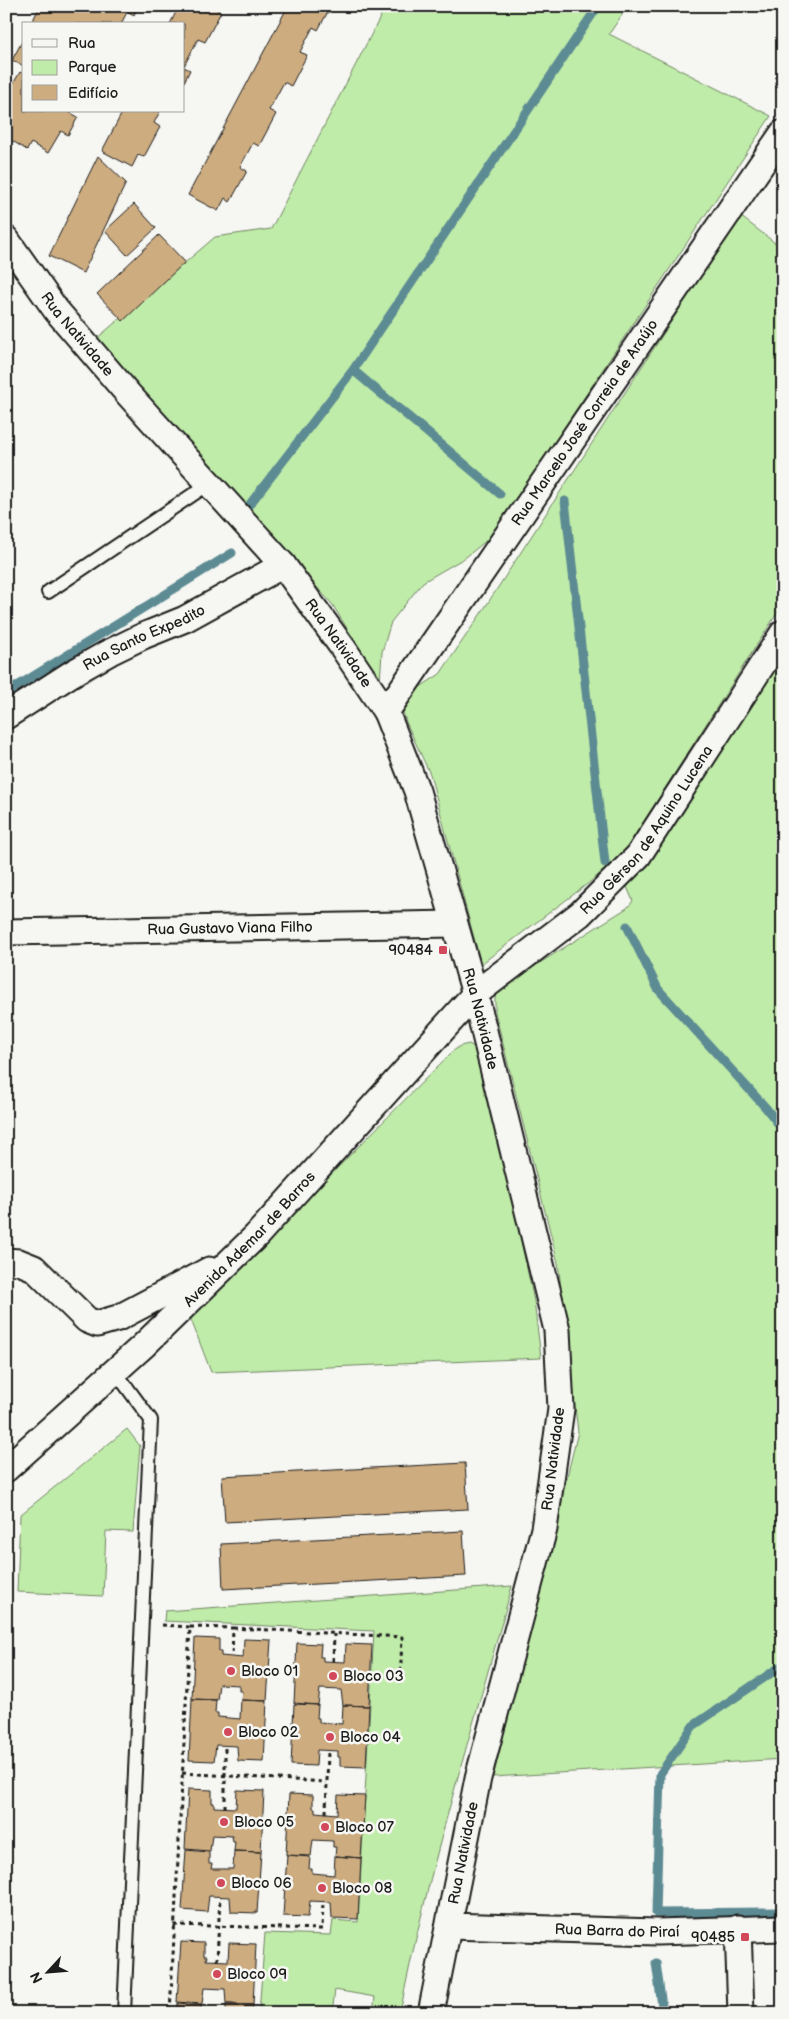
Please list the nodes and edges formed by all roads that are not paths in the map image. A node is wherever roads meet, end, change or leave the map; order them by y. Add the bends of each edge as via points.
1 (783, 133) edge
2 (6, 238) edge
3 (210, 483) junction
4 (283, 565) junction
5 (48, 592) dead end
6 (783, 634) edge
7 (386, 712) junction
8 (6, 716) edge
9 (454, 924) junction
10 (6, 932) edge
11 (475, 994) junction
12 (234, 1257) junction
13 (6, 1260) edge
14 (118, 1318) junction
15 (143, 1346) junction
16 (115, 1371) junction
17 (6, 1469) edge
18 (449, 1926) junction
19 (738, 1928) junction
20 (783, 1928) edge
21 (124, 2013) edge
22 (431, 2013) edge
23 (741, 2013) edge

1 - 7 street, Rua Marcelo José Correia de Araújo
2 - 3 street, Rua Natividade via 56,310
3 - 4 street, Rua Natividade
3 - 5 lane
4 - 7 street, Rua Natividade
4 - 8 street, Rua Santo Expedito via 185,619 110,652
6 - 11 street, Rua Gérson de Aquino Lucena via 638,856 580,914
7 - 9 street, Rua Natividade via 417,791
9 - 10 street, Rua Gustavo Viana Filho
9 - 11 street, Rua Natividade
11 - 12 street, Avenida Ademar de Barros
11 - 18 street, Rua Natividade via 557,1330 561,1409 544,1528 478,1778
12 - 14 street
12 - 15 street, Avenida Ademar de Barros
13 - 14 street via 34,1268 87,1320 97,1324
14 - 15 street
15 - 16 street, Avenida Ademar de Barros
16 - 17 street, Avenida Ademar de Barros
16 - 21 lane via 150,1420
18 - 19 street, Rua Barra do Piraí via 657,1932
18 - 22 street, Rua Natividade
19 - 20 street, Rua Barra do Piraí
19 - 23 street

